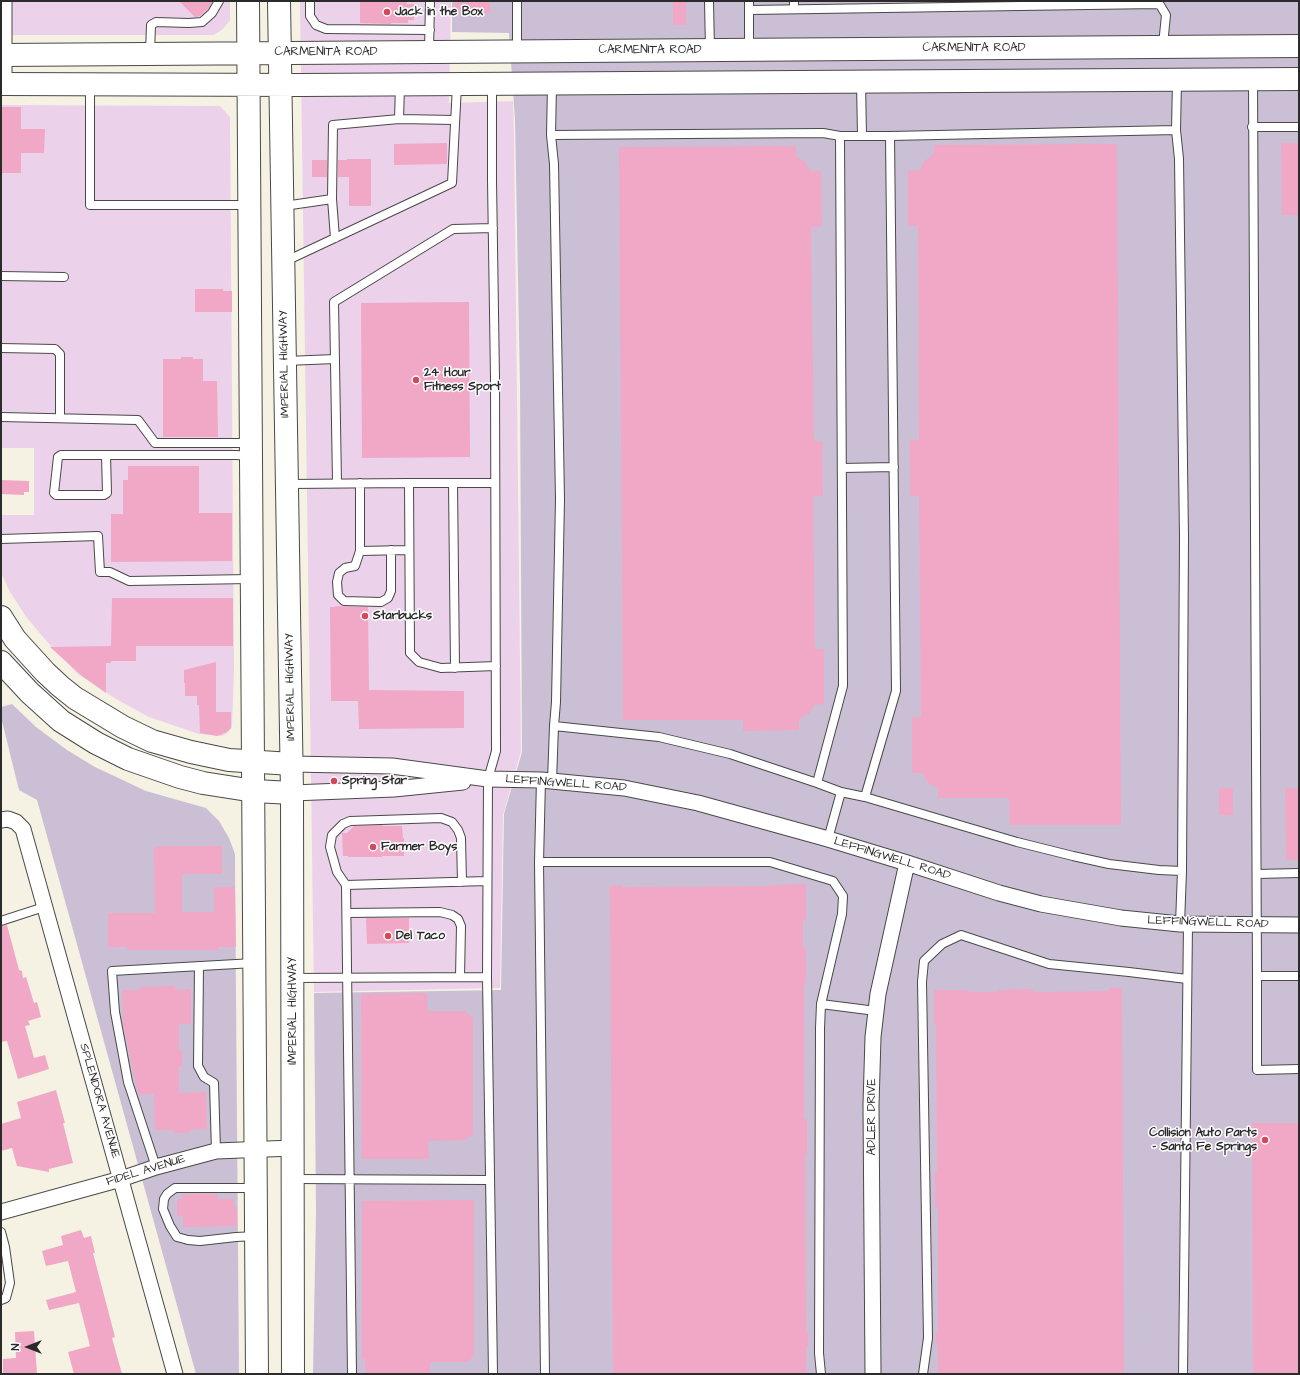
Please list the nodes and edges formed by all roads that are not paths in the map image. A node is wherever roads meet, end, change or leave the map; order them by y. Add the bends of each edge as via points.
1 (4, 1) edge
2 (219, 1) edge
3 (248, 1) edge
4 (279, 1) edge
5 (310, 1) edge
6 (430, 1) edge
7 (517, 1) edge
8 (749, 1) edge
9 (709, 2) dead end
10 (1117, 3) edge
11 (1160, 3) edge
12 (794, 5) edge
13 (749, 10) junction
14 (430, 30) junction
15 (1299, 46) edge
16 (1162, 47) junction
17 (710, 50) junction
18 (749, 50) junction
19 (517, 51) junction
20 (279, 52) junction
21 (429, 52) junction
22 (249, 53) junction
23 (150, 54) junction
24 (2, 55) edge
25 (1253, 79) junction
26 (1299, 79) edge
27 (1170, 80) junction
28 (861, 81) junction
29 (552, 83) junction
30 (2, 84) edge
31 (400, 84) junction
32 (457, 84) junction
33 (492, 84) junction
34 (90, 85) junction
35 (249, 85) junction
36 (280, 85) junction
37 (399, 119) junction
38 (455, 120) junction
39 (1252, 127) junction
40 (1299, 128) edge
41 (1176, 130) junction
42 (551, 135) junction
43 (840, 136) junction
44 (862, 136) junction
45 (890, 136) junction
46 (332, 199) junction
47 (250, 205) junction
48 (282, 206) junction
49 (493, 228) junction
50 (335, 238) junction
51 (283, 262) junction
52 (1, 276) edge
53 (64, 277) dead end
54 (1, 348) edge
55 (335, 359) junction
56 (285, 361) junction
57 (1, 417) edge
58 (60, 418) junction
59 (251, 449) junction
60 (106, 455) junction
61 (894, 467) junction
62 (842, 468) junction
63 (337, 483) junction
64 (360, 483) junction
65 (409, 483) junction
66 (453, 483) junction
67 (495, 483) junction
68 (287, 484) junction
69 (1, 539) edge
70 (391, 550) junction
71 (410, 550) junction
72 (360, 551) junction
73 (252, 579) junction
74 (1, 617) edge
75 (1, 662) edge
76 (496, 666) junction
77 (455, 668) junction
78 (554, 726) junction
79 (254, 761) junction
80 (292, 764) junction
81 (488, 779) junction
82 (546, 780) junction
83 (817, 783) junction
84 (254, 791) junction
85 (841, 792) junction
86 (292, 793) junction
87 (865, 797) junction
88 (1, 820) edge
89 (828, 839) junction
90 (539, 862) junction
91 (907, 863) junction
92 (1182, 871) junction
93 (1299, 873) edge
94 (1257, 874) junction
95 (487, 881) junction
96 (462, 882) junction
97 (346, 885) junction
98 (44, 907) junction
99 (347, 913) junction
100 (1, 921) edge
101 (1184, 924) junction
102 (1257, 925) junction
103 (1299, 925) edge
104 (255, 963) junction
105 (199, 966) junction
106 (1257, 976) junction
107 (1299, 976) edge
108 (460, 977) junction
109 (487, 977) junction
110 (293, 978) junction
111 (348, 978) junction
112 (1187, 979) junction
113 (821, 1004) junction
114 (876, 1011) junction
115 (1299, 1069) edge
116 (293, 1148) junction
117 (256, 1149) junction
118 (216, 1151) junction
119 (156, 1167) junction
120 (121, 1179) junction
121 (293, 1179) junction
122 (350, 1179) junction
123 (490, 1180) junction
124 (256, 1188) junction
125 (1, 1212) edge
126 (1, 1232) edge
127 (256, 1236) junction
128 (1, 1300) edge
129 (175, 1374) edge
130 (257, 1374) edge
131 (293, 1374) edge
132 (352, 1374) edge
133 (493, 1374) edge
134 (545, 1374) edge
135 (821, 1374) edge
136 (873, 1374) edge
137 (923, 1374) edge
138 (1183, 1374) edge

1 - 24 street
2 - 23 lane via 212,13 202,22 156,22 151,25
3 - 22 main road
4 - 20 main road, IMPERIAL HIGHWAY
5 - 14 lane via 310,16 316,25 326,29
6 - 14 lane
7 - 19 lane
8 - 13 lane
9 - 17 lane
10 - 11 lane
10 - 12 lane
11 - 16 lane via 1166,15
12 - 13 lane
13 - 18 lane
14 - 21 lane
15 - 16 main road, CARMENITA ROAD
16 - 18 main road, CARMENITA ROAD
16 - 27 main road
17 - 18 main road, CARMENITA ROAD
17 - 19 main road, CARMENITA ROAD
19 - 21 main road, CARMENITA ROAD
20 - 21 main road, CARMENITA ROAD
20 - 22 main road, CARMENITA ROAD
20 - 36 main road, IMPERIAL HIGHWAY
22 - 23 main road, CARMENITA ROAD
22 - 35 main road
23 - 24 main road, CARMENITA ROAD
24 - 30 street
25 - 26 main road
25 - 27 main road
25 - 39 lane
27 - 28 main road
27 - 41 lane
28 - 29 main road
28 - 44 lane
29 - 33 main road
29 - 42 lane
30 - 34 main road
31 - 32 main road
31 - 36 main road
31 - 37 lane
32 - 33 main road
32 - 38 lane
33 - 49 lane
34 - 35 main road
34 - 47 lane via 90,205
35 - 36 main road
35 - 47 main road
36 - 48 main road, IMPERIAL HIGHWAY
37 - 38 lane
37 - 46 lane via 333,125
38 - 50 lane via 452,183
39 - 40 lane
39 - 94 lane
41 - 45 lane
41 - 92 lane via 1179,159 1184,538
42 - 43 lane via 824,133
42 - 78 lane via 554,164 560,499
43 - 44 lane
43 - 62 lane
44 - 45 lane
45 - 61 lane
46 - 48 lane
46 - 50 lane
47 - 59 main road
48 - 51 main road, IMPERIAL HIGHWAY
49 - 55 lane via 453,229 334,302
49 - 67 lane
50 - 51 lane
51 - 56 main road, IMPERIAL HIGHWAY
52 - 53 lane
54 - 58 lane via 55,349 60,354
55 - 56 lane
55 - 63 lane
56 - 68 main road, IMPERIAL HIGHWAY
57 - 58 lane
58 - 59 lane via 138,420 155,443
59 - 60 lane
59 - 73 main road
60 - 60 lane via 58,457 54,493 107,493
61 - 62 lane
61 - 87 lane via 896,691
62 - 83 lane via 843,686
63 - 64 lane
63 - 68 lane
64 - 65 lane
64 - 72 lane
65 - 66 lane
65 - 71 lane
66 - 67 lane
66 - 77 lane
67 - 76 lane
68 - 80 main road, IMPERIAL HIGHWAY
69 - 73 lane via 98,536 100,572 110,572 129,581
70 - 71 lane
70 - 72 lane
70 - 72 lane via 391,591 388,598 381,602 344,601 338,595 339,573 344,568 355,566
71 - 77 lane via 410,653 419,662 441,668
73 - 79 main road
74 - 79 main road, LEFFINGWELL ROAD via 20,644 60,686 123,727 177,748 229,760
75 - 84 main road, LEFFINGWELL ROAD via 42,705 61,721 96,743 128,759 180,776
76 - 77 lane
76 - 81 lane via 496,751
78 - 82 lane
78 - 83 lane via 659,737 730,754
79 - 80 main road, LEFFINGWELL ROAD
79 - 84 main road
80 - 81 street, LEFFINGWELL ROAD via 392,766
80 - 86 main road, IMPERIAL HIGHWAY
81 - 82 street, LEFFINGWELL ROAD
81 - 86 street, LEFFINGWELL ROAD via 394,789
81 - 95 lane
82 - 89 street, LEFFINGWELL ROAD via 647,792 698,803
82 - 90 lane
83 - 85 lane
84 - 86 main road, LEFFINGWELL ROAD
84 - 104 main road
85 - 87 lane
85 - 89 lane
86 - 110 main road, IMPERIAL HIGHWAY
87 - 92 lane via 1073,856 1109,864
88 - 98 street, SPLENDORA AVENUE via 16,822 23,829
89 - 91 street, LEFFINGWELL ROAD
90 - 113 lane via 770,862 833,881 843,896 842,914
90 - 134 lane
91 - 101 street, LEFFINGWELL ROAD via 1041,904 1121,918
91 - 114 street, ADLER DRIVE
92 - 101 lane
93 - 94 lane
94 - 102 lane
95 - 96 lane
95 - 109 lane
96 - 97 lane
96 - 97 lane via 461,838 452,822 441,818 350,821 343,824 332,835 330,847 337,872
97 - 99 lane
98 - 100 lane
98 - 120 street, SPLENDORA AVENUE
99 - 108 lane via 440,912 452,915 458,919 461,926
99 - 111 lane
101 - 102 street, LEFFINGWELL ROAD
101 - 112 lane
102 - 103 street, LEFFINGWELL ROAD
102 - 106 lane
104 - 105 lane
104 - 117 main road
105 - 118 lane via 198,1066 204,1077 214,1083
105 - 119 lane via 112,971 115,1012 128,1082
106 - 107 lane
106 - 115 lane via 1257,1070
108 - 109 lane
108 - 111 lane
109 - 123 lane
110 - 111 lane
110 - 116 main road, IMPERIAL HIGHWAY
111 - 122 lane
112 - 137 lane via 1049,964 961,934 942,944 924,961 922,982 928,1338
112 - 138 lane
113 - 114 lane
113 - 135 lane
114 - 136 street, ADLER DRIVE via 871,1105
116 - 117 street, FIDEL AVENUE
116 - 121 main road, IMPERIAL HIGHWAY
117 - 118 street, FIDEL AVENUE
117 - 124 main road
118 - 119 street, FIDEL AVENUE
119 - 120 street, FIDEL AVENUE
120 - 125 street, FIDEL AVENUE
120 - 129 street, SPLENDORA AVENUE
121 - 122 lane
121 - 131 main road, IMPERIAL HIGHWAY
122 - 123 lane
122 - 132 lane
123 - 133 lane
124 - 127 main road
124 - 127 lane via 174,1188 164,1199 163,1209 177,1237 200,1241
126 - 128 lane via 10,1283 6,1298
127 - 130 main road

